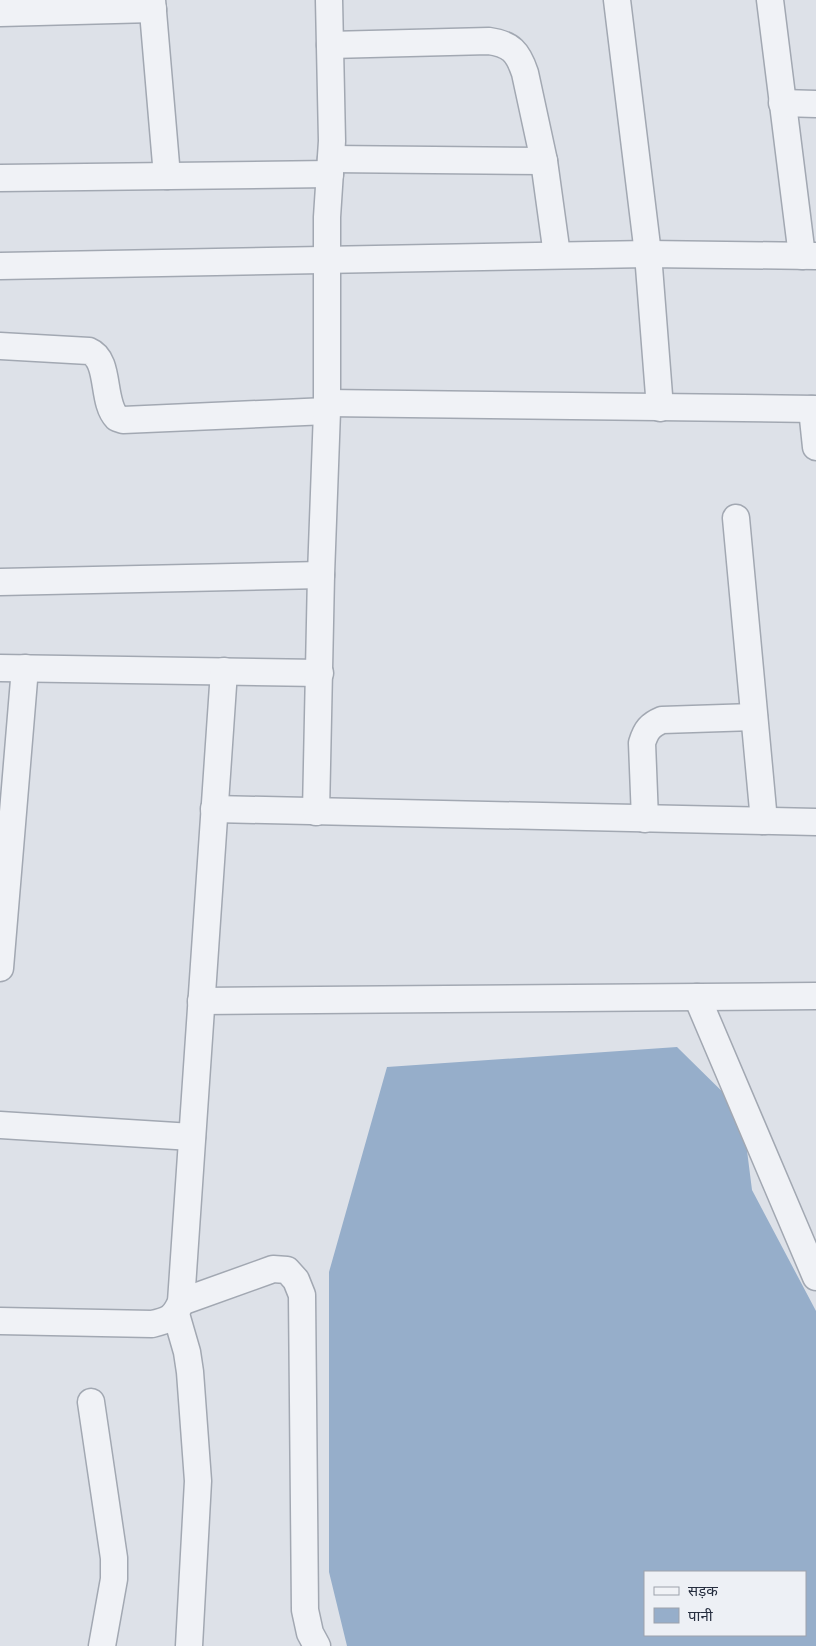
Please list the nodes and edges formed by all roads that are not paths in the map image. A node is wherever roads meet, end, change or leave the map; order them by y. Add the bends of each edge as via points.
1 (329, 0) edge
2 (617, 0) edge
3 (770, 0) edge
4 (152, 4) edge
5 (0, 13) edge
6 (330, 45) junction
7 (782, 102) junction
8 (816, 104) edge
9 (544, 161) junction
10 (331, 166) junction
11 (167, 176) junction
12 (0, 178) edge
13 (648, 254) junction
14 (557, 255) junction
15 (809, 256) edge
16 (326, 259) junction
17 (0, 266) edge
18 (0, 346) edge
19 (327, 407) junction
20 (660, 408) junction
21 (814, 409) edge
22 (816, 446) edge
23 (736, 518) dead end
24 (321, 575) junction
25 (0, 582) edge
26 (12, 668) edge
27 (224, 671) junction
28 (320, 672) junction
29 (754, 717) junction
30 (214, 809) junction
31 (316, 812) junction
32 (645, 818) junction
33 (764, 821) junction
34 (816, 822) edge
35 (0, 968) edge
36 (816, 996) edge
37 (697, 997) junction
38 (201, 1001) junction
39 (0, 1125) edge
40 (192, 1137) junction
41 (816, 1277) edge
42 (178, 1308) junction
43 (0, 1321) edge
44 (91, 1402) dead end
45 (102, 1646) edge
46 (189, 1646) edge
47 (317, 1646) edge

1 - 6 street
2 - 13 street
3 - 7 street
4 - 5 street
4 - 11 street
6 - 9 street via 489,41 512,49 525,73
6 - 10 street
7 - 8 street
7 - 15 street
9 - 10 street
9 - 14 street
10 - 11 street
10 - 16 street
11 - 12 street
13 - 14 street
13 - 15 street
13 - 20 street
14 - 16 street
16 - 17 street
16 - 19 street
18 - 19 street via 94,353 100,362 111,410 123,420
19 - 20 street
19 - 24 street
20 - 21 street
21 - 22 street
23 - 29 street
24 - 25 street
24 - 28 street
26 - 27 street
26 - 35 street
27 - 28 street
27 - 30 street
28 - 31 street
29 - 32 street via 662,720 651,725 645,731 642,743
29 - 33 street
30 - 31 street
30 - 38 street
31 - 32 street
32 - 33 street
33 - 34 street
36 - 37 street
37 - 38 street
37 - 41 street
38 - 40 street
39 - 40 street
40 - 42 street
42 - 43 street via 167,1320 152,1324
42 - 46 street via 190,1372 198,1482
42 - 47 street via 273,1269 287,1270 296,1280 302,1295 305,1610 310,1633
44 - 45 street via 114,1558 114,1579

